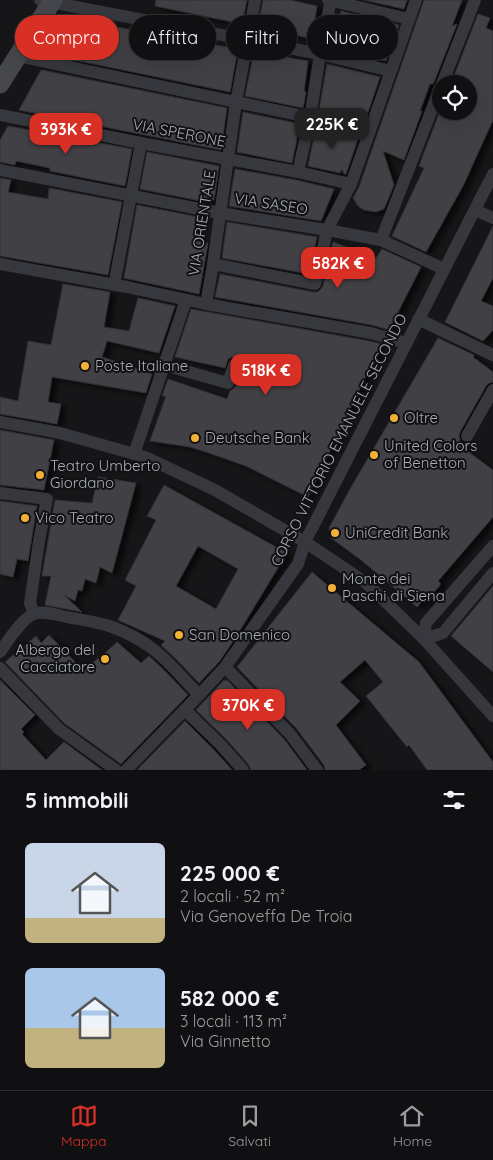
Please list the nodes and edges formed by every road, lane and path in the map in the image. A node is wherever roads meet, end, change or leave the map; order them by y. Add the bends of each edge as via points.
1 (255, 0) edge
2 (330, 0) edge
3 (416, 0) edge
4 (475, 0) edge
5 (48, 1) edge
6 (40, 15) edge
7 (252, 15) edge
8 (327, 15) edge
9 (409, 19) junction
10 (226, 36) edge
11 (15, 59) edge
12 (36, 60) edge
13 (244, 60) edge
14 (319, 60) edge
15 (344, 60) edge
16 (391, 72) junction
17 (446, 75) edge
18 (0, 84) edge
19 (236, 102) junction
20 (432, 110) edge
21 (0, 115) edge
22 (310, 118) junction
23 (370, 130) junction
24 (141, 143) junction
25 (228, 159) junction
26 (0, 170) edge
27 (298, 172) junction
28 (493, 174) edge
29 (352, 184) junction
30 (131, 196) junction
31 (475, 210) junction
32 (220, 213) junction
33 (493, 218) edge
34 (327, 230) junction
35 (381, 240) junction
36 (0, 264) edge
37 (213, 264) junction
38 (444, 269) junction
39 (114, 285) junction
40 (186, 300) junction
41 (206, 304) junction
42 (418, 319) junction
43 (406, 343) junction
44 (490, 353) edge
45 (164, 365) junction
46 (234, 366) dead end
47 (493, 390) edge
48 (0, 422) edge
49 (467, 436) dead end
50 (139, 456) junction
51 (0, 493) edge
52 (304, 542) junction
53 (493, 546) edge
54 (493, 574) edge
55 (34, 614) junction
56 (424, 639) junction
57 (0, 652) edge
58 (225, 667) junction
59 (0, 668) edge
60 (199, 695) junction
61 (185, 710) junction
62 (493, 716) edge
63 (116, 770) edge
64 (126, 770) edge
65 (243, 770) edge
66 (316, 770) edge

1 - 7 street, VIA ORIENTALE
2 - 8 street
2 - 9 street
3 - 9 street
4 - 17 street
5 - 6 street
5 - 10 street
9 - 16 street
11 - 18 street
12 - 19 street
13 - 19 street, VIA ORIENTALE
14 - 22 street
15 - 16 street
16 - 23 street
19 - 22 street
19 - 25 street, VIA ORIENTALE
20 - 35 street
21 - 24 street, VIA SPERONE
22 - 23 street
22 - 27 street
23 - 29 street
24 - 25 street, VIA SPERONE
24 - 30 street
25 - 27 street, VIA SPERONE
25 - 32 street, VIA ORIENTALE
26 - 30 street, VIA SASEO
27 - 29 street, VIA SPERONE
28 - 31 street, CORSO VITTORIO EMANUELE SECONDO
29 - 34 street
30 - 32 street, VIA SASEO
30 - 39 street
31 - 33 street
31 - 38 street, CORSO VITTORIO EMANUELE SECONDO
32 - 34 street, VIA SASEO
32 - 37 street, VIA ORIENTALE
34 - 35 street, VIA SASEO
34 - 37 street via 315,284
35 - 38 street, VIA SASEO
36 - 39 street
37 - 41 street, VIA ORIENTALE
38 - 42 street, CORSO VITTORIO EMANUELE SECONDO
39 - 40 street
40 - 41 street
40 - 45 street
41 - 43 street via 371,333
42 - 43 street, CORSO VITTORIO EMANUELE SECONDO
42 - 44 street
43 - 52 street, CORSO VITTORIO EMANUELE SECONDO
45 - 46 street via 228,383
45 - 50 street
47 - 49 street
48 - 50 street via 56,432
50 - 52 street via 215,490
51 - 55 street via 47,498 30,603
52 - 56 street via 364,582
52 - 58 street, CORSO VITTORIO EMANUELE SECONDO via 298,564
53 - 56 street via 426,623
54 - 56 street via 443,633
55 - 57 street
55 - 60 street via 48,613 86,621 132,636 153,649
56 - 62 street
58 - 60 street, CORSO VITTORIO EMANUELE SECONDO
58 - 66 street via 290,734
59 - 63 street via 59,729
60 - 61 street, CORSO VITTORIO EMANUELE SECONDO
61 - 64 street, CORSO VITTORIO EMANUELE SECONDO
61 - 65 street

